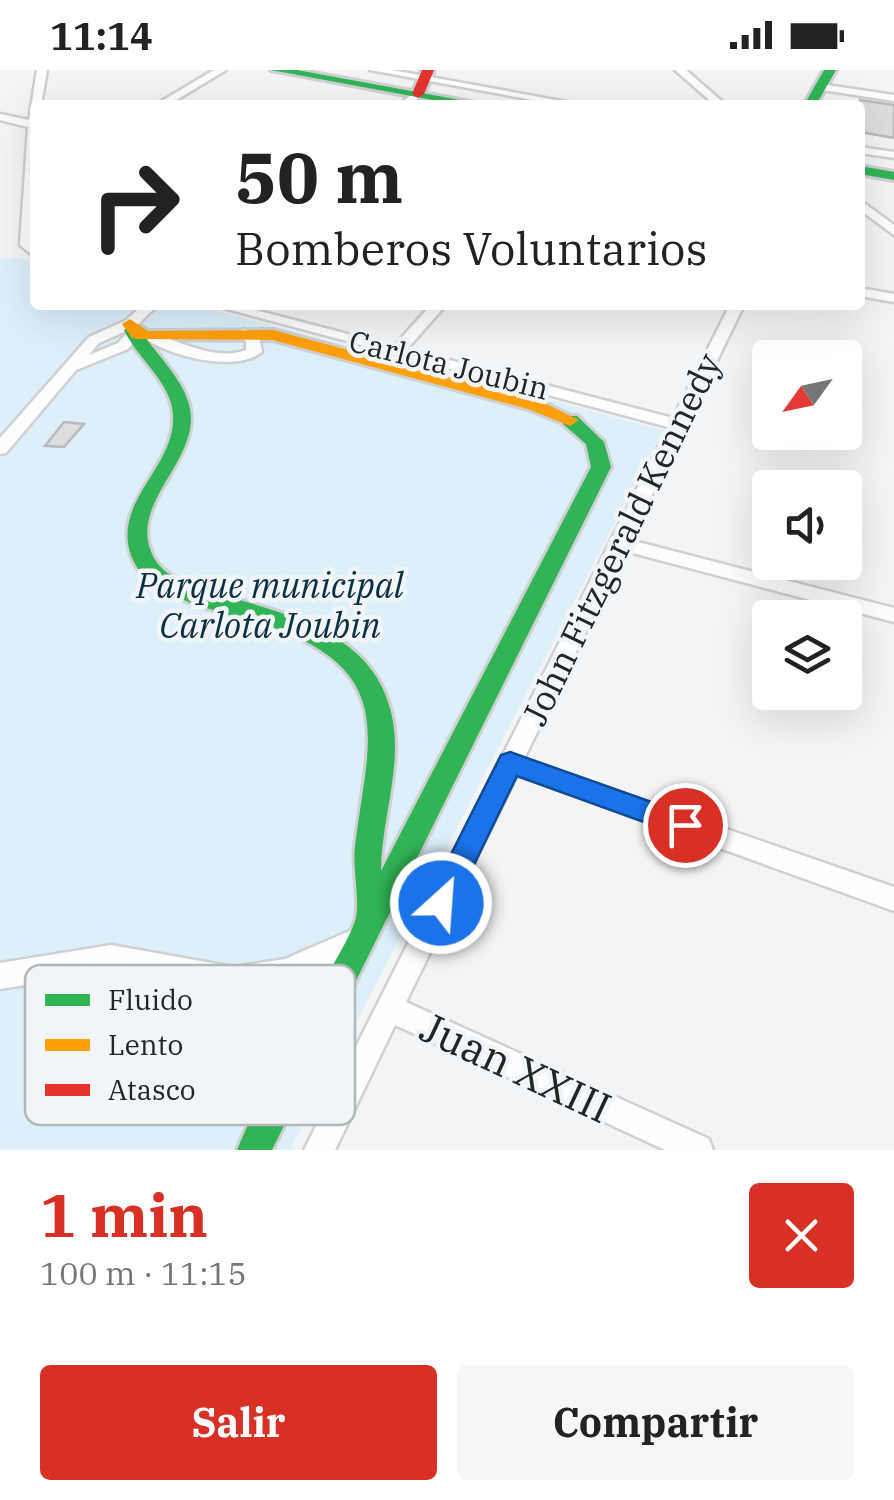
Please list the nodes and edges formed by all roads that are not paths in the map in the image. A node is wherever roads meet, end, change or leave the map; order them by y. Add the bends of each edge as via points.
1 (42, 70) edge
2 (221, 70) edge
3 (278, 70) edge
4 (374, 70) edge
5 (680, 70) edge
6 (419, 87) edge
7 (820, 87) edge
8 (894, 98) edge
9 (36, 100) edge
10 (169, 100) edge
11 (464, 100) edge
12 (534, 100) edge
13 (715, 100) edge
14 (0, 117) edge
15 (30, 124) edge
16 (865, 151) edge
17 (894, 155) edge
18 (865, 171) edge
19 (894, 176) edge
20 (30, 194) edge
21 (865, 208) edge
22 (894, 230) edge
23 (30, 248) edge
24 (865, 293) edge
25 (894, 298) edge
26 (148, 310) edge
27 (239, 310) edge
28 (293, 310) edge
29 (435, 310) edge
30 (735, 310) edge
31 (281, 321) junction
32 (136, 331) junction
33 (398, 351) junction
34 (678, 424) junction
35 (0, 448) edge
36 (619, 543) junction
37 (894, 615) edge
38 (510, 763) junction
39 (894, 899) edge
40 (367, 928) junction
41 (68, 965) edge
42 (150, 965) edge
43 (300, 965) edge
44 (348, 965) edge
45 (25, 972) edge
46 (0, 976) edge
47 (389, 1008) junction
48 (355, 1077) edge
49 (267, 1125) edge
50 (331, 1125) edge
51 (254, 1150) edge
52 (319, 1150) edge
53 (698, 1150) edge

1 - 9 street
2 - 10 street
3 - 6 main road
4 - 6 street
5 - 13 street
6 - 11 main road
6 - 12 street
7 - 8 street
14 - 15 street
16 - 17 street
18 - 19 main road
20 - 23 street
21 - 22 street
24 - 25 street
26 - 32 street
27 - 31 street, Carlota Joubin
28 - 31 street
29 - 33 street
30 - 34 street, John Fitzgerald Kennedy
31 - 33 street, Carlota Joubin
32 - 35 street via 94,340
32 - 40 main road via 140,351 167,377 182,408 182,427 140,513 137,539 145,563 180,589 320,636 366,677 378,712
32 - 40 main road via 274,335 534,405 566,416 601,446 601,466
33 - 34 street, Carlota Joubin
34 - 36 street, John Fitzgerald Kennedy
36 - 37 street
36 - 38 street, John Fitzgerald Kennedy
38 - 39 street
38 - 47 street, John Fitzgerald Kennedy
40 - 43 street
40 - 44 main road
41 - 42 street via 111,958
45 - 46 street
47 - 48 street, John Fitzgerald Kennedy
47 - 53 street, Juan XXIII
49 - 51 main road
50 - 52 street, John Fitzgerald Kennedy

